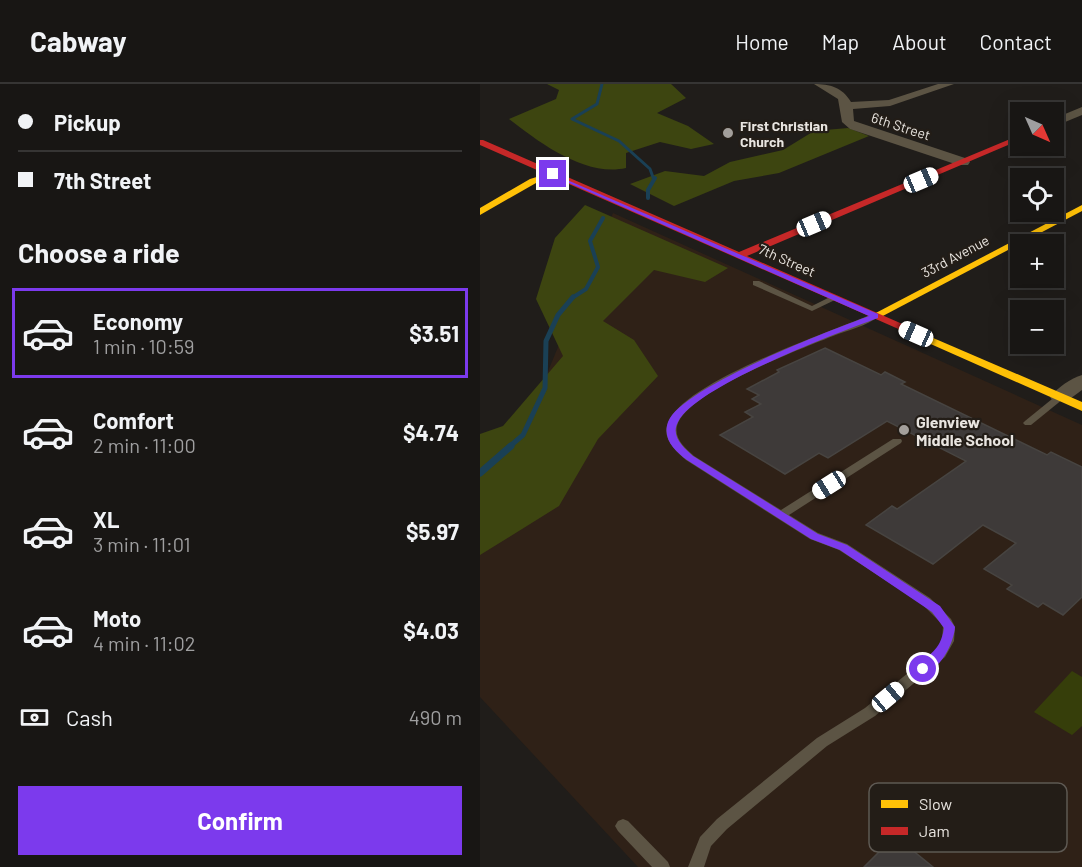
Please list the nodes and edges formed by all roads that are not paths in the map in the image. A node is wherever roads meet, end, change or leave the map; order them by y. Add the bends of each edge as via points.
1 (819, 84) edge
2 (949, 84) edge
3 (848, 106) junction
4 (1082, 111) edge
5 (1064, 118) edge
6 (1010, 141) edge
7 (480, 142) edge
8 (963, 162) junction
9 (553, 174) junction
10 (1082, 208) edge
11 (480, 212) edge
12 (739, 256) junction
13 (756, 283) dead end
14 (835, 298) junction
15 (875, 316) junction
16 (1082, 381) edge
17 (1060, 397) junction
18 (1082, 407) edge
19 (1028, 423) dead end
20 (897, 441) dead end
21 (781, 515) junction
22 (623, 826) dead end
23 (662, 867) edge
24 (696, 867) edge

1 - 3 street, 6th Street via 838,93
2 - 3 street via 890,103
3 - 8 street, 6th Street via 848,122 854,126
4 - 5 street
6 - 8 street
7 - 9 street, 7th Street
8 - 12 street
9 - 11 street via 533,181
9 - 12 street, 7th Street
10 - 15 street, 33rd Avenue
12 - 14 street, 7th Street
13 - 14 lane via 812,309
14 - 15 street, 7th Street
15 - 17 street, 7th Street
15 - 21 lane via 790,349 720,384 696,398 673,422 671,436 678,448
16 - 17 street
17 - 18 street, 7th Street
17 - 19 lane
20 - 21 lane
21 - 24 lane via 814,536 843,547 926,601 950,627 948,641 940,654 870,712 822,742 722,824 705,842
22 - 23 lane

